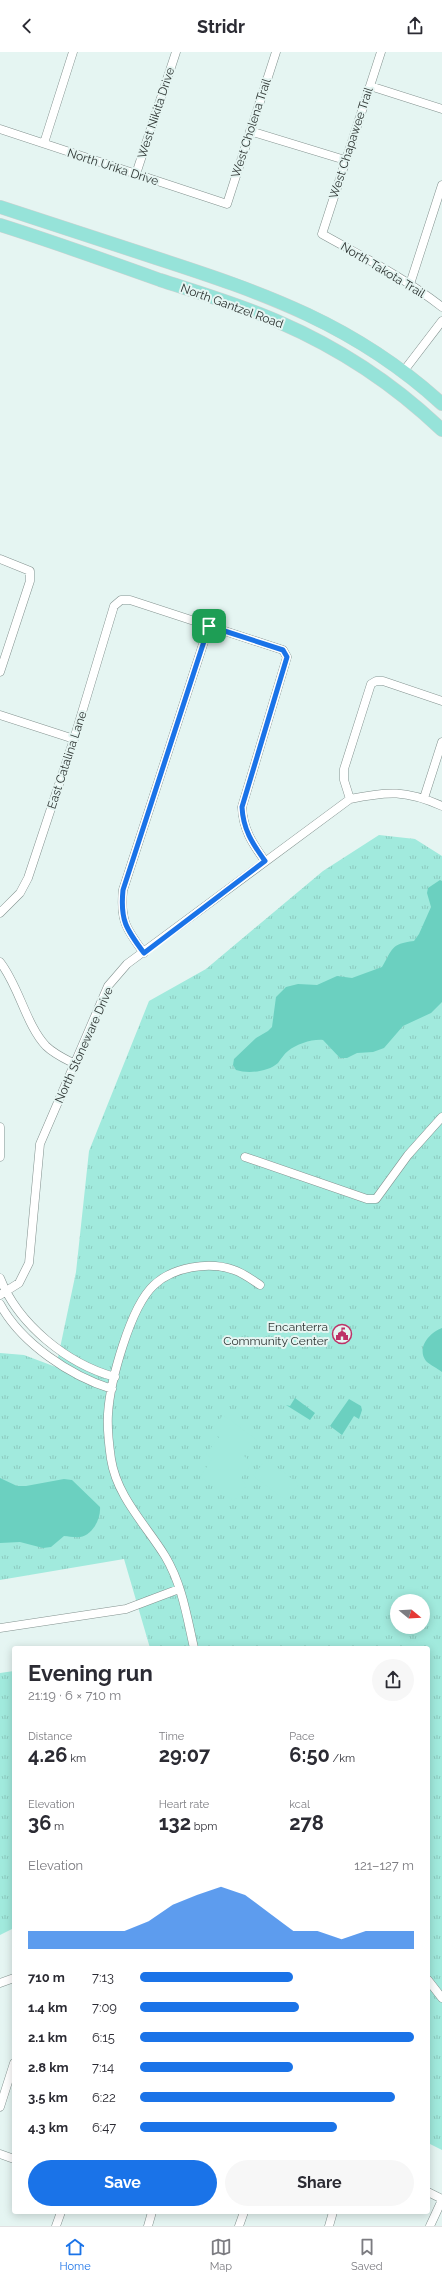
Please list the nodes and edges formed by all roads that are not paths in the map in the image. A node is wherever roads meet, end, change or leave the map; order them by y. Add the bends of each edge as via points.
1 (73, 52) edge
2 (176, 52) edge
3 (276, 52) edge
4 (381, 52) edge
5 (370, 86) junction
6 (442, 109) edge
7 (0, 129) edge
8 (250, 131) junction
9 (44, 143) junction
10 (345, 160) junction
11 (136, 174) junction
12 (442, 185) edge
13 (227, 204) joint
14 (0, 207) edge
15 (0, 225) edge
16 (322, 234) joint
17 (410, 284) junction
18 (442, 307) edge
19 (442, 321) edge
20 (404, 372) junction
21 (442, 404) edge
22 (442, 430) edge
23 (0, 559) edge
24 (209, 626) junction
25 (0, 672) edge
26 (442, 701) edge
27 (0, 715) edge
28 (74, 739) junction
29 (442, 742) edge
30 (424, 798) junction
31 (350, 799) junction
32 (442, 806) edge
33 (265, 861) junction
34 (0, 913) edge
35 (144, 953) junction
36 (0, 962) edge
37 (75, 1064) junction
38 (442, 1117) edge
39 (0, 1127) edge
40 (0, 1157) edge
41 (245, 1157) dead end
42 (0, 1278) edge
43 (260, 1285) dead end
44 (3, 1294) edge
45 (0, 1304) edge
46 (115, 1377) junction
47 (112, 1389) junction
48 (179, 1589) junction
49 (0, 1628) edge
50 (193, 1646) edge
51 (12, 1979) edge
52 (430, 1983) edge
53 (0, 1984) edge
54 (442, 1998) edge
55 (12, 2069) edge
56 (0, 2107) edge
57 (0, 2154) edge
58 (12, 2158) edge
59 (430, 2193) edge
60 (442, 2200) edge
61 (60, 2214) edge
62 (151, 2214) edge
63 (243, 2214) edge
64 (332, 2214) edge
65 (56, 2226) edge
66 (148, 2226) edge
67 (239, 2226) edge
68 (329, 2226) edge
69 (430, 2226) edge

1 - 9 street
2 - 11 street, West Nikita Drive
3 - 8 street, West Cholena Trail
4 - 5 street, West Chapawee Trail
5 - 6 street
5 - 10 street, West Chapawee Trail
7 - 9 street, North Urika Drive
8 - 10 street
8 - 13 street, West Cholena Trail
9 - 11 street, North Urika Drive
10 - 16 street, West Chapawee Trail
11 - 13 street, North Urika Drive
12 - 17 street
14 - 20 main road, North Gantzel Road via 276,299 344,333
15 - 22 main road, North Gantzel Road via 279,322 337,352 366,371 406,398
16 - 17 street, North Takota Trail
17 - 18 street, North Takota Trail
19 - 20 street
20 - 21 main road, North Gantzel Road
23 - 25 street via 30,571 30,581
24 - 28 street, East Catalina Lane via 130,600 121,600 114,606
24 - 33 street via 283,650 287,657 242,807 243,823 247,833
24 - 35 street via 123,890 123,922
26 - 31 street via 384,681 371,684 344,768 344,780
27 - 28 street
28 - 34 street, East Catalina Lane via 24,887
29 - 30 street
30 - 31 street, North Stoneware Drive via 397,793
30 - 32 street, North Stoneware Drive
31 - 33 street, North Stoneware Drive
33 - 35 street, North Stoneware Drive
35 - 37 street, North Stoneware Drive via 126,964 108,986
36 - 37 street via 23,1002 35,1031 46,1046
37 - 44 street, North Stoneware Drive via 40,1144 29,1263 19,1283
38 - 41 street via 408,1155 376,1199 367,1199
39 - 40 street
42 - 44 street
43 - 46 street via 222,1266 194,1266 171,1274 154,1284 143,1298 133,1319
44 - 46 street via 31,1325 57,1348 86,1368
45 - 47 street via 24,1335 63,1366 81,1378
46 - 47 street
47 - 48 street via 108,1435 111,1461 117,1480 138,1518 165,1556
48 - 49 street via 126,1609
48 - 50 street
51 - 53 street
52 - 54 street
55 - 56 street
57 - 58 street
59 - 60 street
60 - 69 street
61 - 65 street
62 - 66 street
63 - 67 street
64 - 68 street

